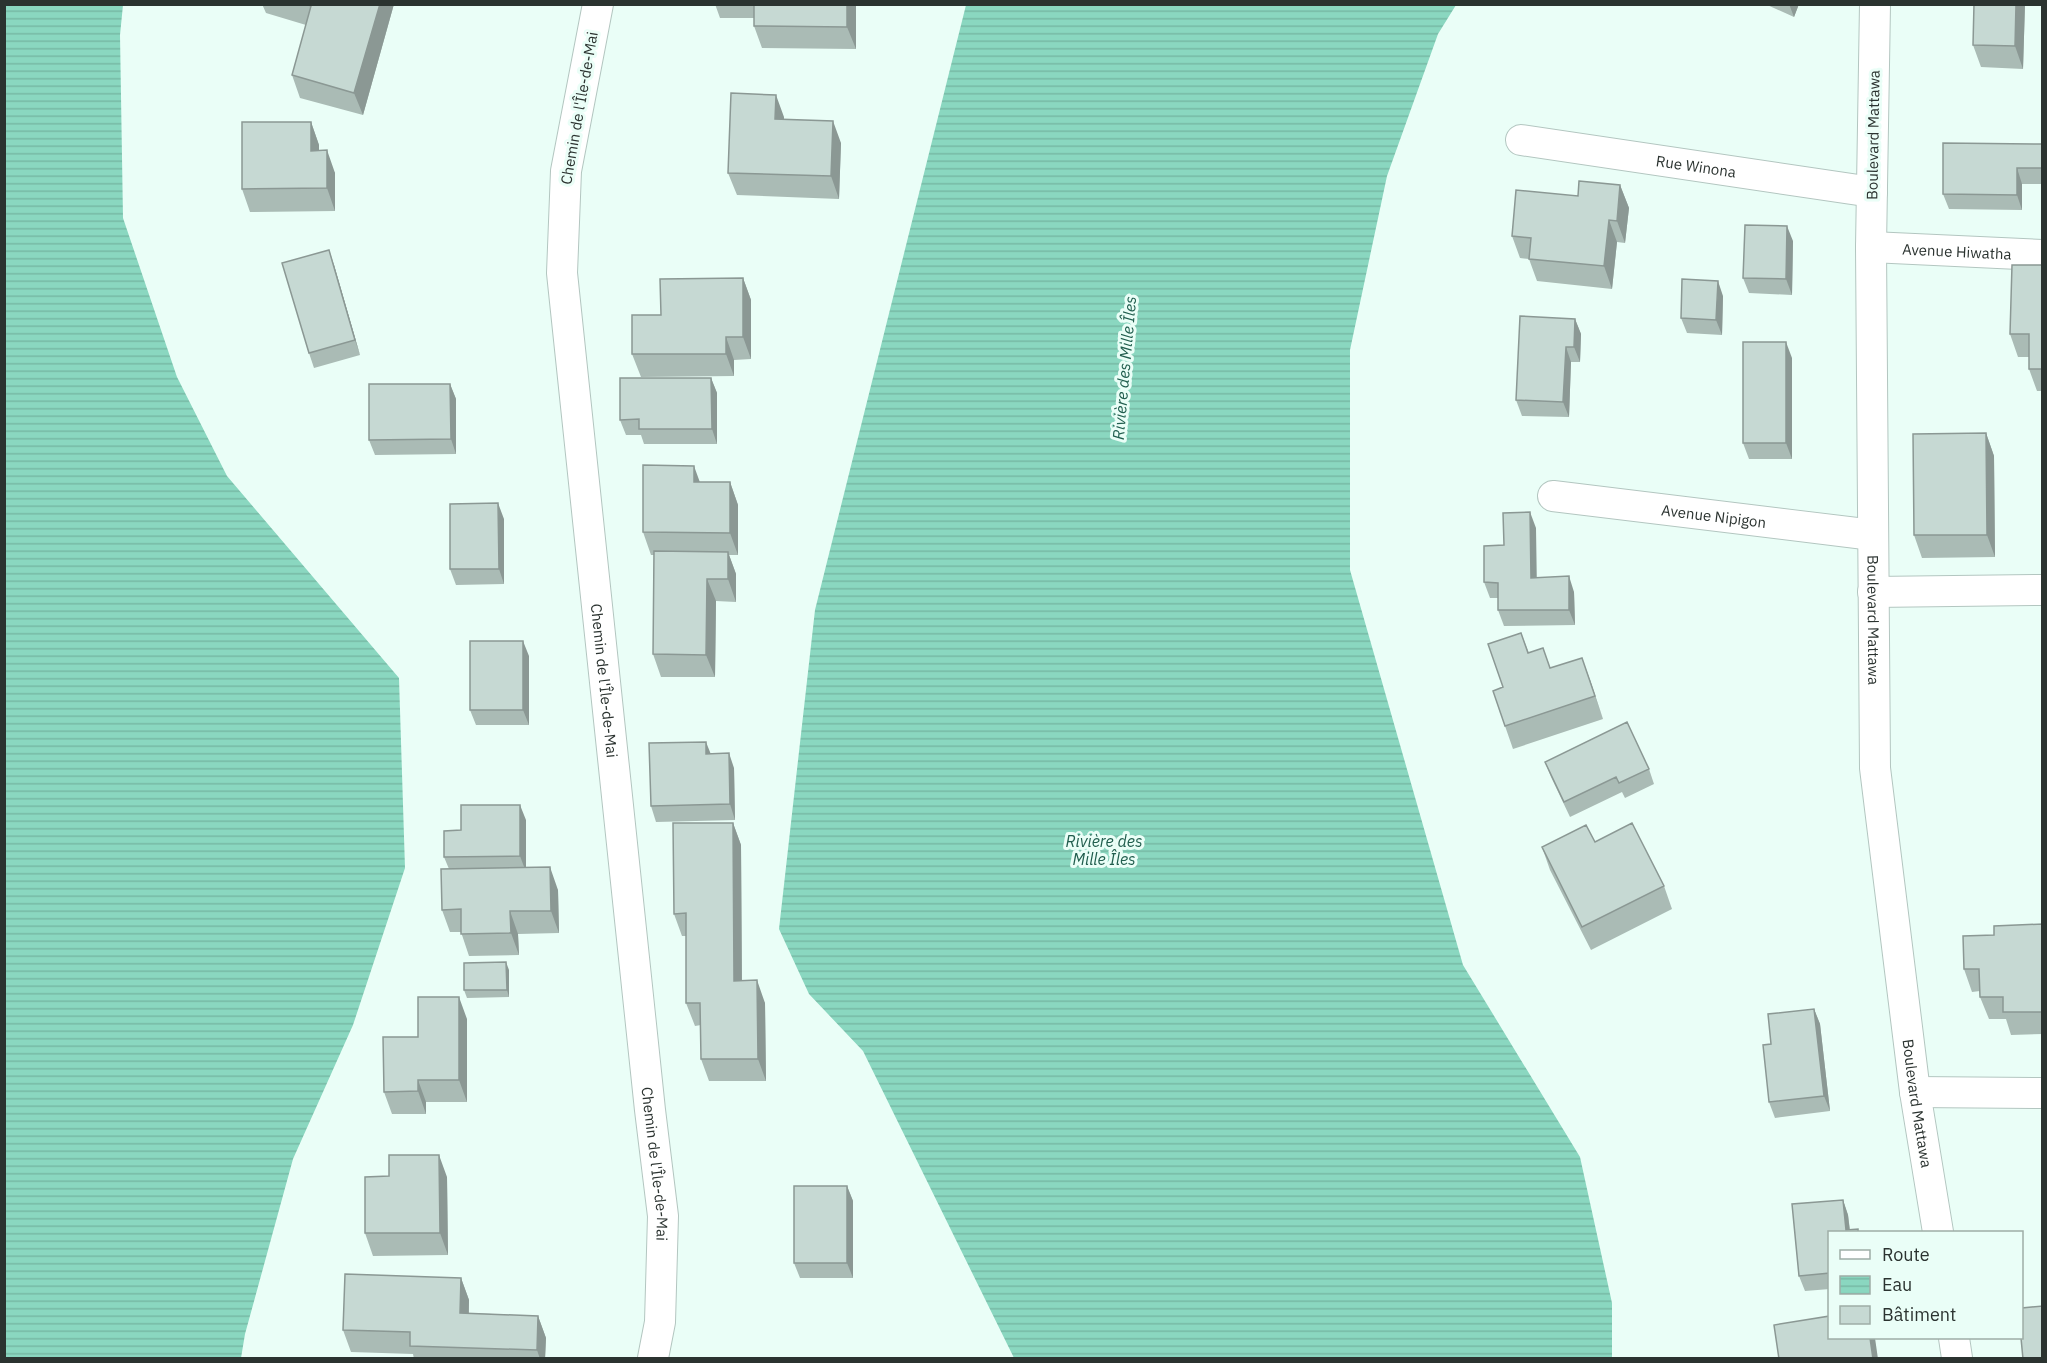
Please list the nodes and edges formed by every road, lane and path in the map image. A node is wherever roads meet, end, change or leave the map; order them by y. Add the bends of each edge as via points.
1 (598, 4) edge
2 (1875, 4) edge
3 (1521, 140) dead end
4 (1872, 192) junction
5 (1871, 247) junction
6 (2043, 255) edge
7 (1553, 496) dead end
8 (1873, 535) junction
9 (2043, 590) edge
10 (1873, 592) junction
11 (1915, 1092) junction
12 (2043, 1093) edge
13 (1938, 1231) edge
14 (1954, 1339) edge
15 (654, 1359) edge
16 (1958, 1359) edge

1 - 15 street, Chemin de l'Île-de-Mai via 566,171 562,273 663,1216 660,1322
2 - 4 street, Boulevard Mattawa
3 - 4 street, Rue Winona
4 - 5 street, Boulevard Mattawa
5 - 6 street, Avenue Hiwatha
5 - 8 street, Boulevard Mattawa
7 - 8 street, Avenue Nipigon
8 - 10 street, Boulevard Mattawa
9 - 10 street
10 - 11 street, Boulevard Mattawa via 1875,768
11 - 12 street
11 - 13 street, Boulevard Mattawa
14 - 16 street

